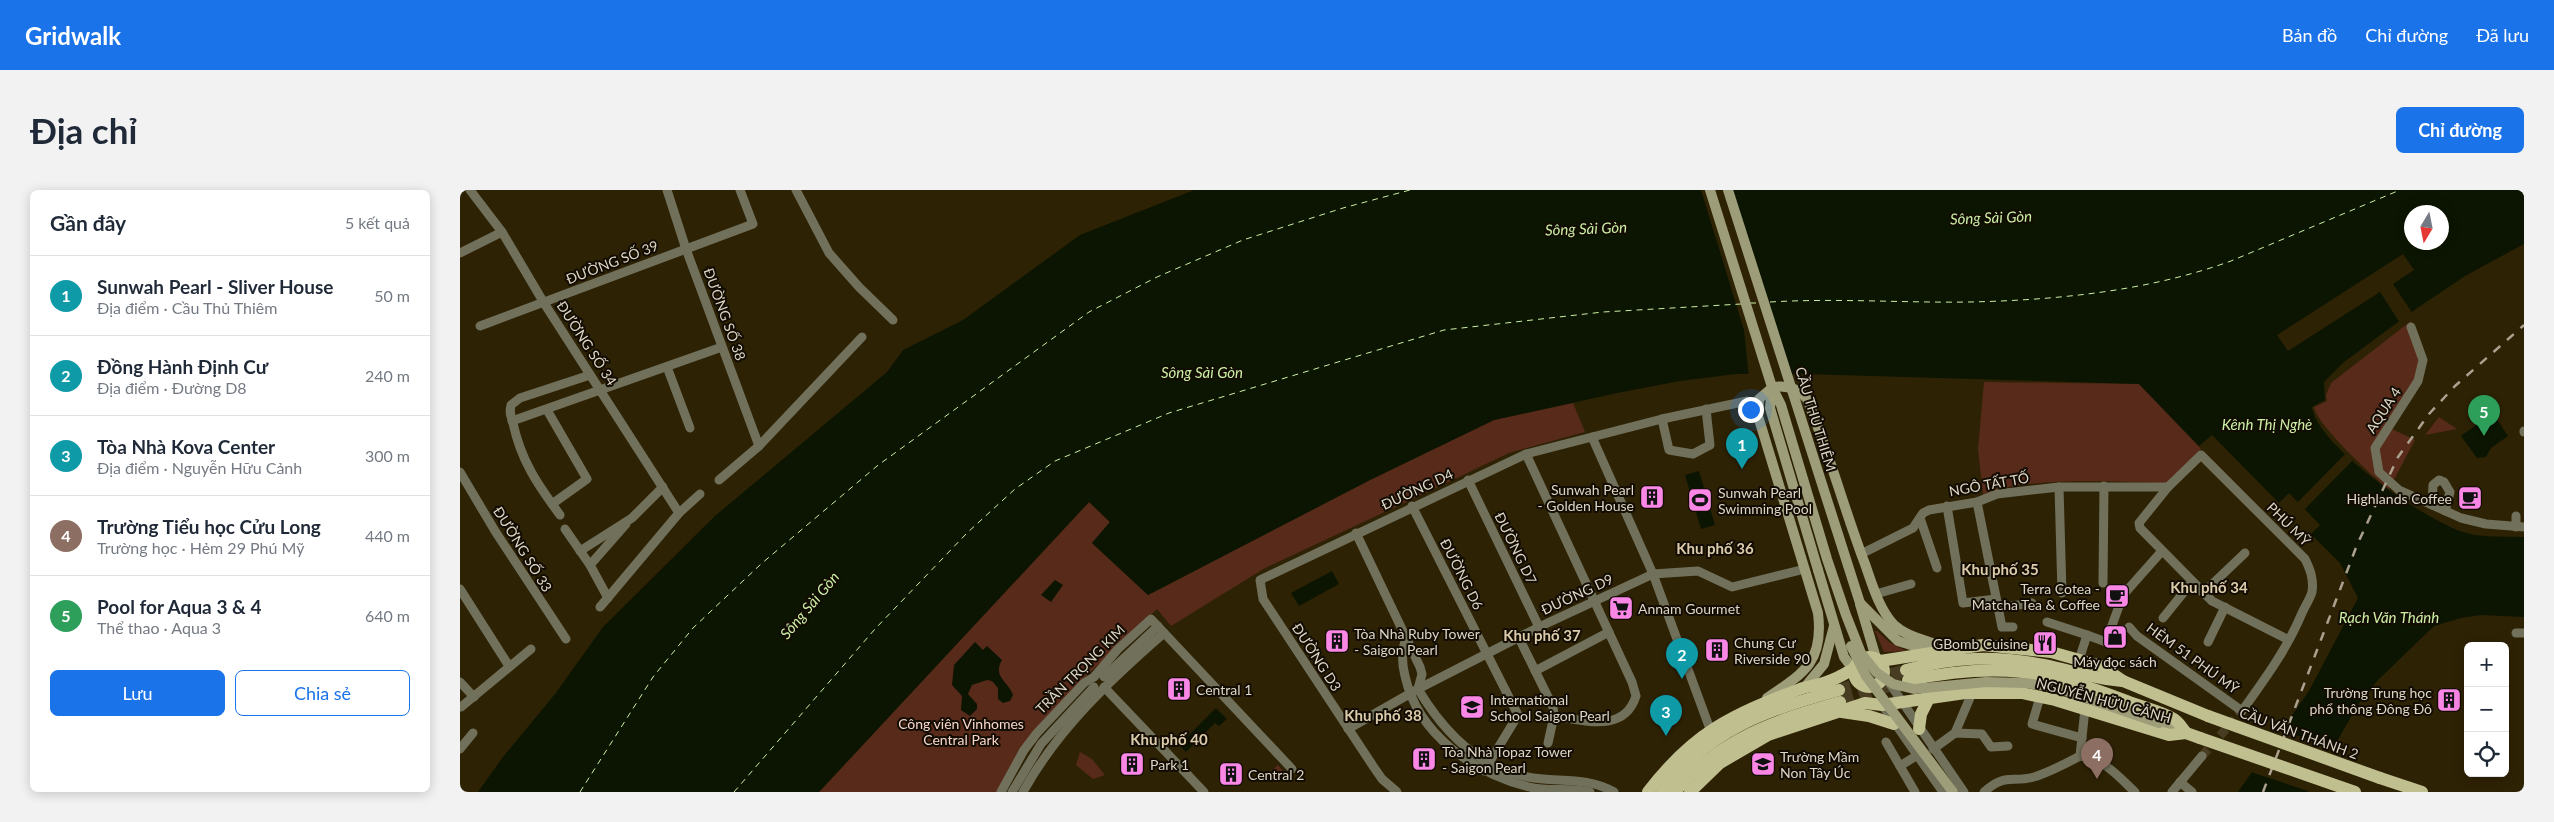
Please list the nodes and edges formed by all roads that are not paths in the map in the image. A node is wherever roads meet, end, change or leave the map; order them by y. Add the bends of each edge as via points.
1 (470, 190) edge
2 (667, 190) edge
3 (740, 190) edge
4 (796, 190) edge
5 (1710, 190) edge
6 (1728, 190) edge
7 (502, 232) junction
8 (686, 249) junction
9 (460, 253) edge
10 (544, 303) junction
11 (893, 320) dead end
12 (480, 326) dead end
13 (2410, 327) dead end
14 (862, 337) dead end
15 (722, 347) junction
16 (668, 368) junction
17 (590, 375) junction
18 (1772, 387) junction
19 (601, 392) junction
20 (1757, 407) junction
21 (1706, 409) junction
22 (547, 410) junction
23 (1662, 419) junction
24 (512, 421) junction
25 (690, 428) dead end
26 (1592, 437) junction
27 (759, 446) junction
28 (1526, 454) junction
29 (460, 472) edge
30 (720, 480) dead end
31 (1468, 480) junction
32 (2104, 486) junction
33 (663, 487) junction
34 (2059, 487) junction
35 (2168, 487) junction
36 (700, 494) dead end
37 (1978, 502) junction
38 (552, 504) junction
39 (2432, 505) junction
40 (1412, 506) junction
41 (1947, 506) junction
42 (2445, 511) junction
43 (679, 513) junction
44 (560, 515) dead end
45 (2516, 516) dead end
46 (632, 518) junction
47 (1920, 518) junction
48 (2520, 527) edge
49 (565, 529) dead end
50 (1356, 533) junction
51 (580, 551) junction
52 (2162, 551) junction
53 (2245, 553) dead end
54 (1861, 554) junction
55 (1827, 559) junction
56 (590, 565) junction
57 (1937, 568) dead end
58 (1805, 569) junction
59 (1653, 574) junction
60 (1260, 580) joint
61 (2103, 582) dead end
62 (2192, 582) junction
63 (1911, 584) dead end
64 (460, 589) edge
65 (2062, 593) dead end
66 (2203, 593) junction
67 (1876, 594) junction
68 (608, 598) junction
69 (1594, 601) junction
70 (1860, 603) junction
71 (1997, 603) junction
72 (2032, 603) dead end
73 (600, 607) dead end
74 (2225, 607) junction
75 (2163, 618) dead end
76 (2048, 622) dead end
77 (1834, 623) junction
78 (1158, 626) junction
79 (2013, 627) dead end
80 (2129, 627) dead end
81 (1539, 628) junction
82 (1609, 632) junction
83 (2086, 635) junction
84 (1519, 638) junction
85 (566, 639) dead end
86 (1406, 639) junction
87 (2289, 640) junction
88 (2208, 642) dead end
89 (531, 649) dead end
90 (1941, 650) junction
91 (1487, 654) junction
92 (1878, 659) junction
93 (2079, 660) junction
94 (510, 666) junction
95 (1853, 669) junction
96 (1535, 671) junction
97 (1094, 677) junction
98 (1104, 677) junction
99 (2123, 681) junction
100 (460, 682) edge
101 (1876, 684) junction
102 (1104, 687) junction
103 (1805, 687) junction
104 (1094, 688) junction
105 (1418, 689) junction
106 (1972, 693) junction
107 (1409, 694) junction
108 (474, 697) junction
109 (2040, 697) junction
110 (1929, 698) junction
111 (1839, 701) junction
112 (1902, 702) junction
113 (1865, 703) junction
114 (1758, 705) junction
115 (1882, 705) junction
116 (462, 707) dead end
117 (2085, 709) junction
118 (2242, 711) joint
119 (1554, 716) junction
120 (2208, 716) joint
121 (1894, 724) junction
122 (1348, 729) junction
123 (1710, 729) junction
124 (1919, 729) junction
125 (2186, 733) junction
126 (473, 734) dead end
127 (1955, 734) junction
128 (2082, 738) junction
129 (1886, 742) dead end
130 (1548, 743) dead end
131 (2008, 746) dead end
132 (460, 749) edge
133 (1933, 750) junction
134 (1916, 756) junction
135 (2080, 756) junction
136 (2202, 756) tunnel mouth
137 (1900, 766) junction
138 (1486, 767) junction
139 (1292, 769) dead end
140 (2180, 782) junction
141 (1558, 785) junction
142 (1002, 792) edge
143 (1012, 792) edge
144 (1023, 792) edge
145 (1204, 792) edge
146 (1397, 792) edge
147 (1590, 792) edge
148 (1614, 792) edge
149 (1648, 792) edge
150 (1662, 792) edge
151 (1675, 792) edge
152 (1690, 792) edge
153 (1915, 792) edge
154 (1942, 792) edge
155 (1953, 792) edge
156 (1964, 792) edge
157 (1984, 792) edge
158 (2136, 792) edge
159 (2172, 792) edge
160 (2192, 792) edge
161 (2355, 792) edge
162 (2422, 792) edge

1 - 7 street, ĐƯỜNG SỐ 34
2 - 8 street, ĐƯỜNG SỐ 38
3 - 8 street, ĐƯỜNG SỐ 39 via 753,224
4 - 11 street via 829,253
5 - 18 main road
6 - 70 main road, CẦU THỦ THIÊM, bridge
7 - 9 street
7 - 10 street, ĐƯỜNG SỐ 34
8 - 10 street, ĐƯỜNG SỐ 39
8 - 15 street, ĐƯỜNG SỐ 38
10 - 12 street, ĐƯỜNG SỐ 39
10 - 17 street, ĐƯỜNG SỐ 34
13 - 39 street, AQUA 4 via 2423,360 2418,381 2375,448 2379,472 2400,490
14 - 27 street
15 - 16 street
15 - 27 street, ĐƯỜNG SỐ 38
16 - 19 street
16 - 25 street
17 - 19 street, ĐƯỜNG SỐ 34
17 - 24 street via 520,398 511,405
18 - 55 main road, bridge via 1781,405
18 - 77 main road, bridge via 1770,408
19 - 22 street
19 - 33 street, ĐƯỜNG SỐ 34
20 - 21 street, ĐƯỜNG D4 via 1747,401
20 - 54 main road via 1763,394 1773,387 1792,388 1807,398
20 - 58 main road
21 - 23 street, ĐƯỜNG D4
21 - 23 street via 1710,445 1693,454 1669,450
22 - 24 street
22 - 38 street via 587,475 587,479
23 - 26 street, ĐƯỜNG D4
24 - 38 street via 516,440 531,475
26 - 28 street, ĐƯỜNG D4
26 - 59 street
27 - 30 street
28 - 31 street, ĐƯỜNG D4
28 - 69 street
29 - 85 street, ĐƯỜNG SỐ 33
31 - 40 street, ĐƯỜNG D4
31 - 81 street, ĐƯỜNG D7
32 - 34 street, NGÔ TẤT TỐ
32 - 35 street, NGÔ TẤT TỐ
32 - 61 street
33 - 43 street, ĐƯỜNG SỐ 34
33 - 46 street
34 - 37 street, NGÔ TẤT TỐ via 1997,494
34 - 65 street
35 - 52 street, PHÚ MỸ via 2139,524
35 - 87 street, PHÚ MỸ via 2201,455 2305,559 2312,574 2312,592
36 - 43 street
37 - 41 street, NGÔ TẤT TỐ
37 - 71 street
38 - 44 street
39 - 42 street, AQUA 4
39 - 42 street via 2432,485 2439,480 2450,492
40 - 50 street, ĐƯỜNG D4
40 - 91 street, ĐƯỜNG D6
41 - 47 street, NGÔ TẤT TỐ via 1929,510
41 - 71 street via 1963,603
42 - 48 street, AQUA 4 via 2486,524
43 - 68 street
45 - 48 street
46 - 51 street
46 - 56 street
47 - 54 street, NGÔ TẤT TỐ via 1913,528
47 - 57 street
49 - 51 street
50 - 60 street, ĐƯỜNG D4
50 - 86 street
51 - 56 street
52 - 62 street
52 - 83 street via 2122,595 2106,642
53 - 66 street
54 - 67 main road
55 - 125 main road, NGUYỄN HỮU CẢNH, bridge via 1862,653 1876,672 1893,684 1922,690 1986,682 2026,683 2083,696
55 - 155 main road, bridge via 1826,569 1840,618 1860,667
56 - 68 street
58 - 59 street, ĐƯỜNG D9 via 1732,587 1698,571
58 - 114 main road via 1818,613 1816,654 1797,677
59 - 69 street, ĐƯỜNG D9
59 - 123 street
60 - 122 street, ĐƯỜNG D3 via 1263,599
62 - 66 street
62 - 75 street
63 - 67 street
64 - 94 street
66 - 74 street
67 - 90 main road via 1896,627 1934,642
68 - 73 street
69 - 81 street, ĐƯỜNG D9
69 - 82 street
70 - 90 main road via 1898,641 1920,649
70 - 92 main road, CẦU THỦ THIÊM
71 - 72 street
71 - 79 street via 2002,627
74 - 87 street
74 - 88 street
76 - 83 street
77 - 95 main road via 1844,657
77 - 103 main road via 1824,664
78 - 97 street, TRẦN TRỌNG KIM via 1118,649
78 - 98 street, TRẦN TRỌNG KIM
78 - 102 street
78 - 139 street
80 - 118 street, HẺM 51 PHÚ MỸ
81 - 84 street, ĐƯỜNG D9
82 - 96 street
82 - 119 street via 1632,682 1636,696 1634,701 1609,723
83 - 93 street
84 - 91 street, ĐƯỜNG D9
84 - 96 street
86 - 105 street via 1422,674
86 - 107 street via 1403,666
87 - 118 street, PHÚ MỸ
89 - 94 street
90 - 92 main road, NGUYỄN HỮU CẢNH via 1903,659
90 - 93 main road, NGUYỄN HỮU CẢNH via 2007,646 2051,652
91 - 105 street, ĐƯỜNG D9
91 - 138 street, ĐƯỜNG D6 via 1518,714
92 - 95 main road, NGUYỄN HỮU CẢNH via 1861,658
92 - 101 main road
93 - 99 main road, NGUYỄN HỮU CẢNH via 2100,666
94 - 108 street
95 - 101 main road via 1857,682
95 - 103 main road via 1830,681
96 - 119 street via 1553,707
97 - 98 street
97 - 104 street
97 - 142 street, TRẦN TRỌNG KIM via 1084,683 1037,733 1024,750
98 - 102 street
99 - 120 main road, NGUYỄN HỮU CẢNH
99 - 125 main road via 2095,679 2045,665 1980,658 1953,660 1907,675 1989,668 2039,673 2085,685 2174,719
100 - 108 street
101 - 112 street
101 - 113 main road
101 - 115 street
102 - 104 street
102 - 144 street via 1047,751
102 - 145 street
103 - 114 main road
104 - 143 street, TRẦN TRỌNG KIM via 1042,744
105 - 107 street, ĐƯỜNG D9
105 - 138 street via 1447,730
106 - 109 main road, NGUYỄN HỮU CẢNH via 2006,692
106 - 110 main road, NGUYỄN HỮU CẢNH
106 - 127 street
107 - 122 street, ĐƯỜNG D9
107 - 138 street via 1452,750
108 - 116 street
109 - 117 main road, NGUYỄN HỮU CẢNH
109 - 128 street via 2032,724
110 - 112 main road, NGUYỄN HỮU CẢNH
110 - 124 main road via 1921,714
111 - 113 main road, NGUYỄN HỮU CẢNH
111 - 121 main road
111 - 150 main road via 1764,713 1735,727 1696,755
111 - 151 main road via 1780,720 1738,739 1701,764
111 - 152 main road, NGUYỄN HỮU CẢNH via 1746,745 1720,763
112 - 115 main road, NGUYỄN HỮU CẢNH
112 - 124 street
113 - 115 main road, NGUYỄN HỮU CẢNH
114 - 123 main road
115 - 121 street
117 - 125 main road, NGUYỄN HỮU CẢNH via 2169,735
117 - 128 street
119 - 130 street
120 - 162 main road, CẦU VĂN THÁNH 2, bridge
121 - 134 street
122 - 146 street, ĐƯỜNG D3 via 1382,779
123 - 149 main road via 1682,752
124 - 133 street
125 - 161 main road, NGUYỄN HỮU CẢNH, bridge
126 - 132 street
127 - 131 street via 1982,734 1992,747
127 - 133 street
128 - 135 street
129 - 137 street
133 - 156 street
134 - 137 street
134 - 154 street
135 - 157 street via 2033,777 1997,780
135 - 158 street via 2104,763
136 - 140 street
137 - 153 street
138 - 141 street
140 - 159 street
140 - 160 street
141 - 147 street
141 - 148 street via 1591,781

